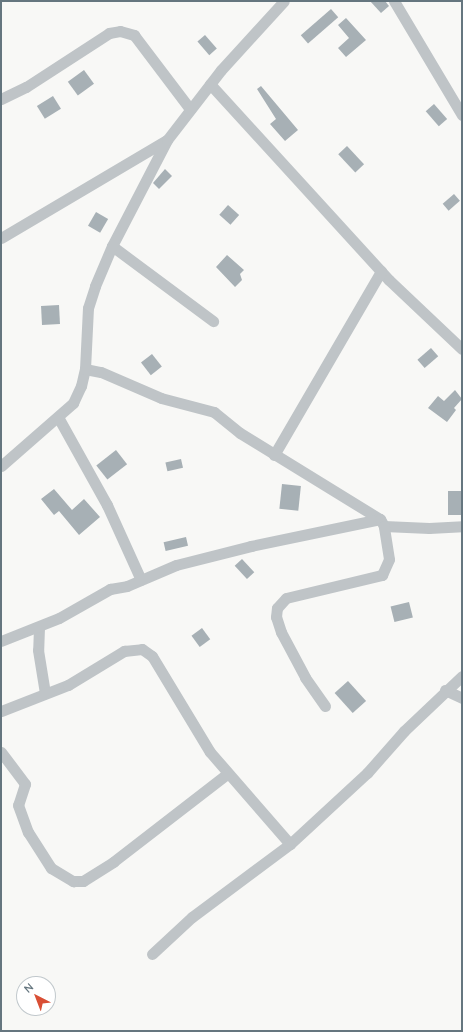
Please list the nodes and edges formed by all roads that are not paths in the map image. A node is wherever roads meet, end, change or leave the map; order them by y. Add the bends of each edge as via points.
1 (284, 1) edge
2 (394, 1) edge
3 (210, 84) junction
4 (1, 99) edge
5 (190, 109) junction
6 (462, 115) edge
7 (167, 140) junction
8 (1, 238) edge
9 (112, 246) junction
10 (381, 271) junction
11 (214, 321) dead end
12 (462, 349) edge
13 (85, 369) junction
14 (58, 417) junction
15 (274, 455) junction
16 (1, 466) edge
17 (382, 522) junction
18 (462, 526) edge
19 (141, 580) junction
20 (39, 627) junction
21 (1, 641) edge
22 (462, 676) edge
23 (445, 690) junction
24 (45, 693) junction
25 (462, 698) edge
26 (325, 706) dead end
27 (1, 711) edge
28 (2, 753) edge
29 (228, 773) junction
30 (290, 844) junction
31 (152, 954) dead end

1 - 3 street
2 - 6 street
3 - 5 street
3 - 10 street
4 - 5 street via 26,87 109,33 120,31 134,35
5 - 7 street
7 - 8 street
7 - 9 street
9 - 11 street
9 - 13 street via 88,308
10 - 12 street
10 - 15 street
13 - 14 street via 73,403
13 - 15 street via 100,372 161,398 214,412
14 - 16 street
14 - 19 street via 107,505
15 - 17 street
17 - 18 street via 429,528
17 - 19 street via 303,534 176,565
17 - 26 street via 389,559 382,575 293,596 282,601 276,608 281,632 305,677
19 - 20 street via 100,593 75,610
20 - 21 street
20 - 24 street via 38,650
22 - 23 street
23 - 25 street
23 - 30 street via 367,773
24 - 27 street
24 - 29 street via 68,685 124,651 142,649 152,656 195,730
28 - 29 street via 25,784 18,805 28,832 51,868 73,881 83,881 113,862
29 - 30 street
30 - 31 street via 192,917

